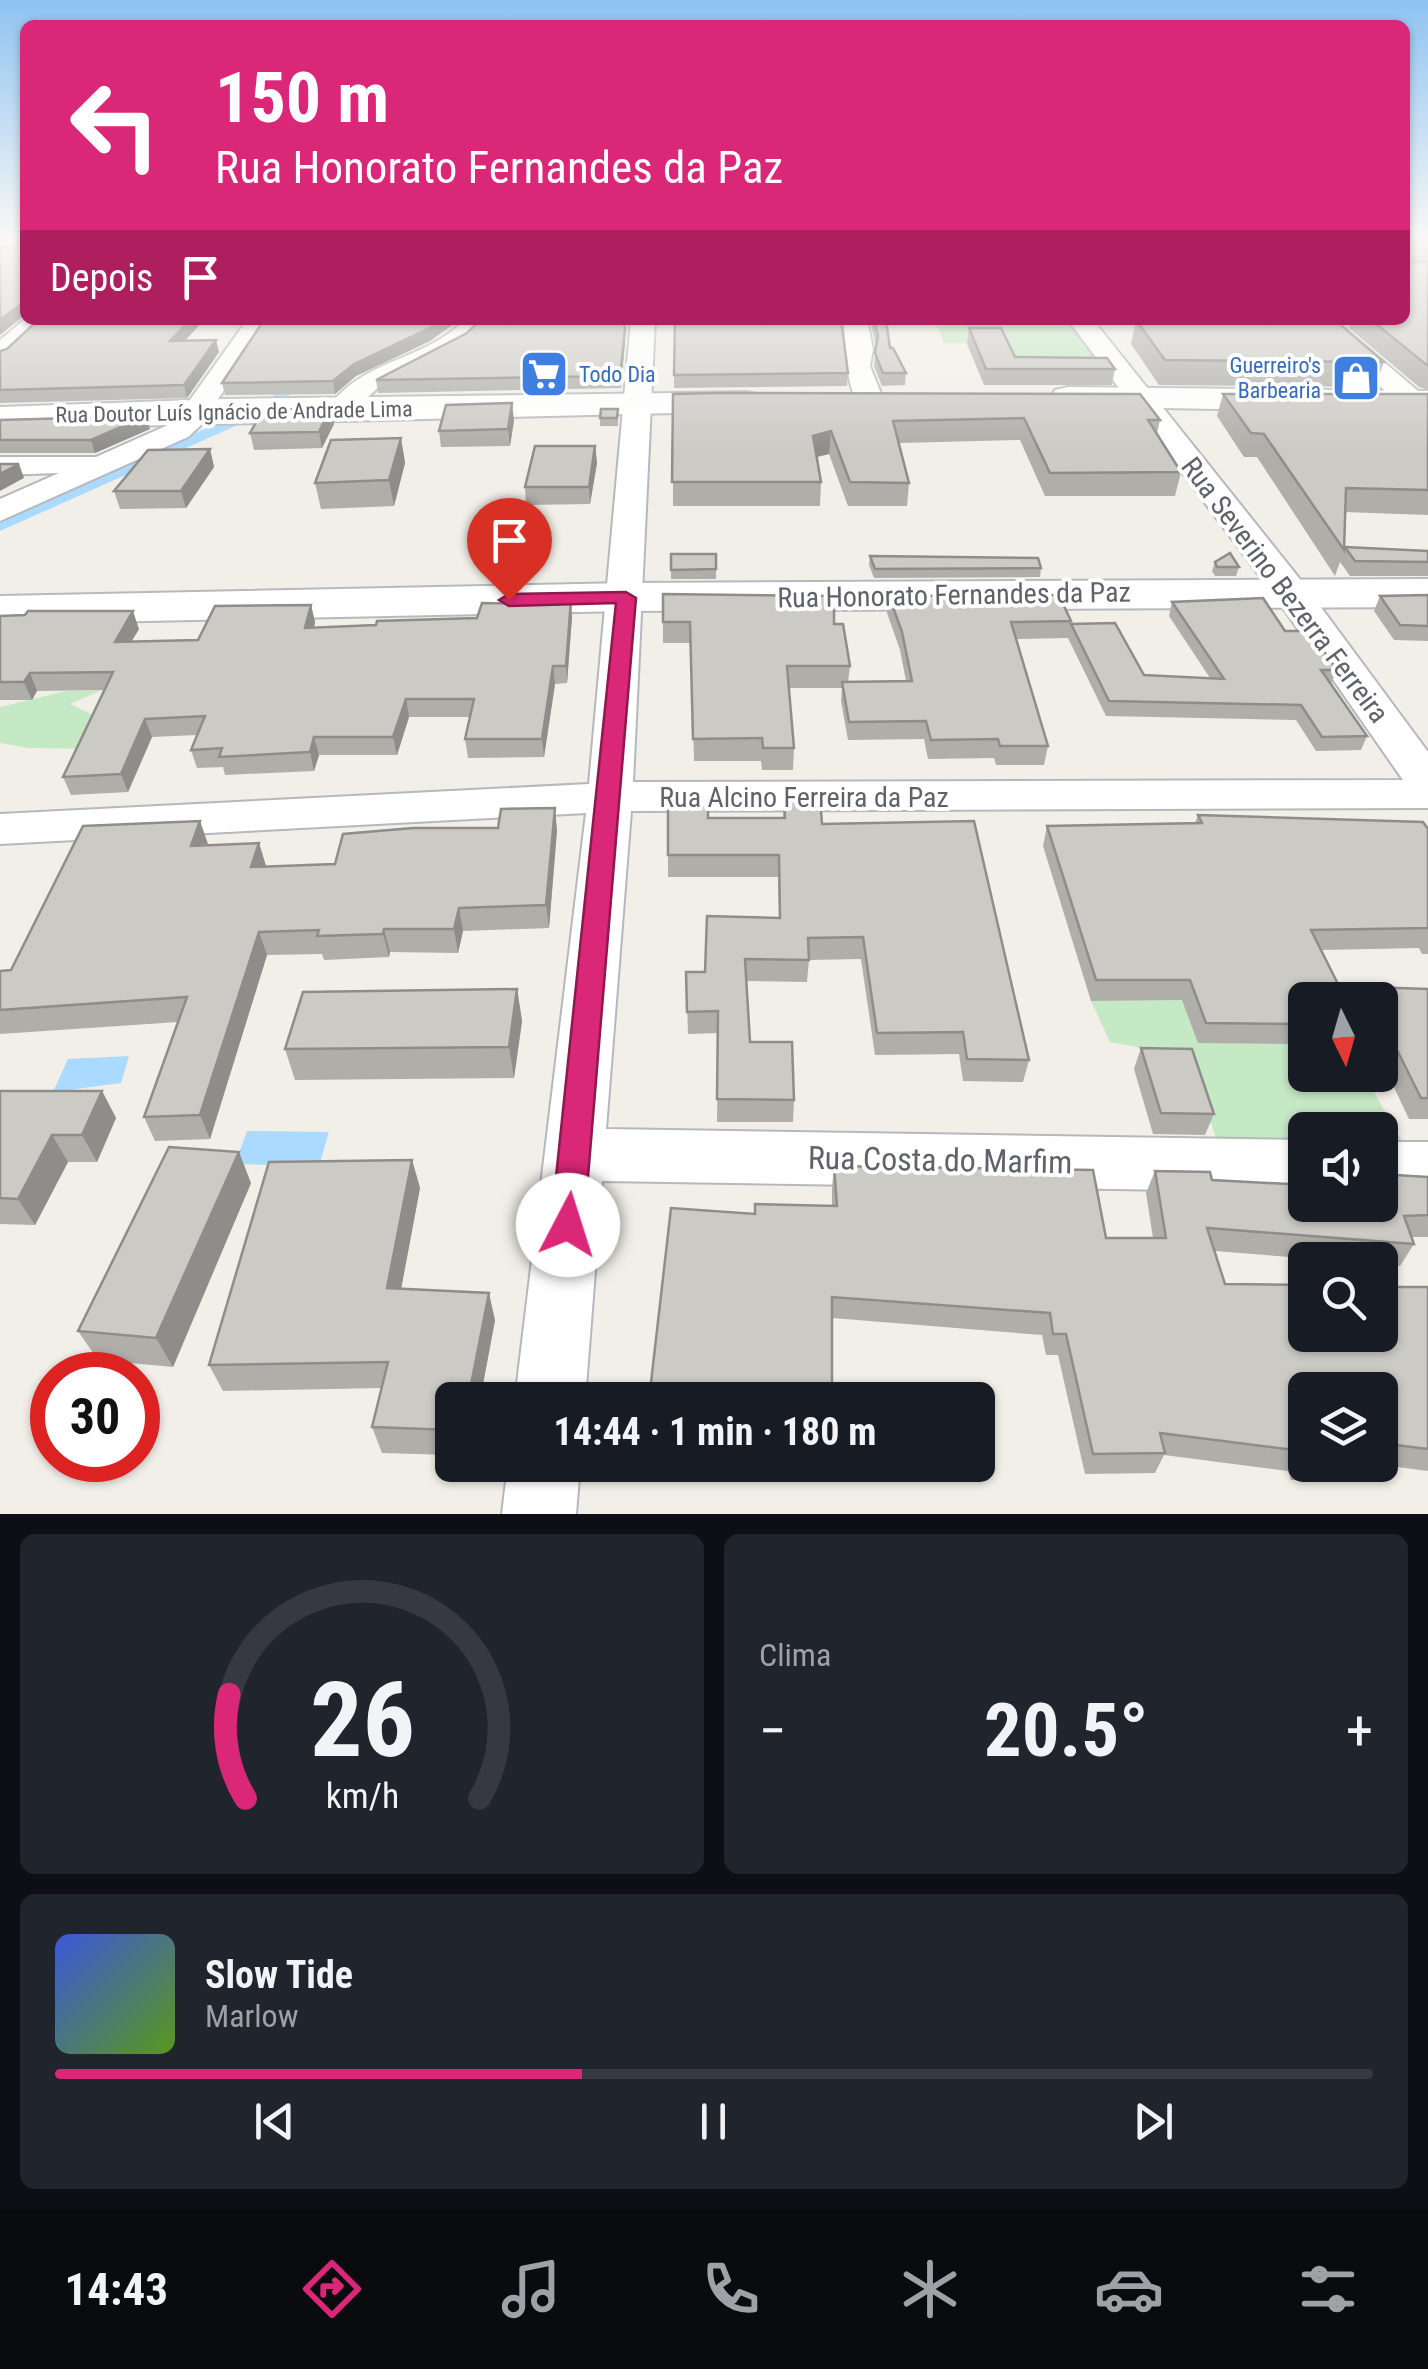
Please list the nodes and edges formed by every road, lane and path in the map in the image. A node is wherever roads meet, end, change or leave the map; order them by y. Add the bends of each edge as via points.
1 (32, 325) edge
2 (256, 325) edge
3 (472, 325) edge
4 (643, 325) edge
5 (856, 325) edge
6 (1084, 325) edge
7 (1325, 325) edge
8 (0, 353) edge
9 (1140, 397) junction
10 (1024, 399) edge
11 (870, 401) junction
12 (908, 401) edge
13 (774, 402) edge
14 (831, 402) edge
15 (1421, 402) edge
16 (639, 404) junction
17 (341, 409) junction
18 (209, 411) junction
19 (0, 418) edge
20 (111, 462) junction
21 (0, 466) edge
22 (0, 511) edge
23 (1290, 591) junction
24 (1428, 592) edge
25 (626, 598) junction
26 (0, 610) edge
27 (1428, 784) edge
28 (1428, 794) edge
29 (610, 798) junction
30 (5, 839) edge
31 (574, 1155) junction
32 (1288, 1166) edge
33 (1398, 1168) edge
34 (1428, 1169) edge
35 (552, 1382) edge
36 (542, 1482) edge
37 (539, 1514) edge

1 - 8 street
2 - 18 street
3 - 17 street via 459,339 370,380
4 - 16 street
5 - 11 street via 857,366
6 - 9 street, Rua Severino Bezerra Ferreira
7 - 15 street
9 - 10 main road
9 - 15 main road
9 - 23 street, Rua Severino Bezerra Ferreira
11 - 12 main road
11 - 14 main road
13 - 16 main road, Rua Doutor Luís Ignácio de Andrade Lima
16 - 17 main road, Rua Doutor Luís Ignácio de Andrade Lima
16 - 25 street
17 - 18 main road, Rua Doutor Luís Ignácio de Andrade Lima
18 - 19 main road, Rua Doutor Luís Ignácio de Andrade Lima
18 - 20 street
20 - 21 street
20 - 22 street
23 - 24 main road, Rua Honorato Fernandes da Paz
23 - 25 main road, Rua Honorato Fernandes da Paz
23 - 27 street, Rua Severino Bezerra Ferreira
25 - 26 main road, Rua Honorato Fernandes da Paz
25 - 29 street
28 - 29 street, Rua Alcino Ferreira da Paz
29 - 30 street, Rua Alcino Ferreira da Paz
29 - 31 street
31 - 32 street, Rua Costa do Marfim
31 - 35 street
33 - 34 street
36 - 37 street

